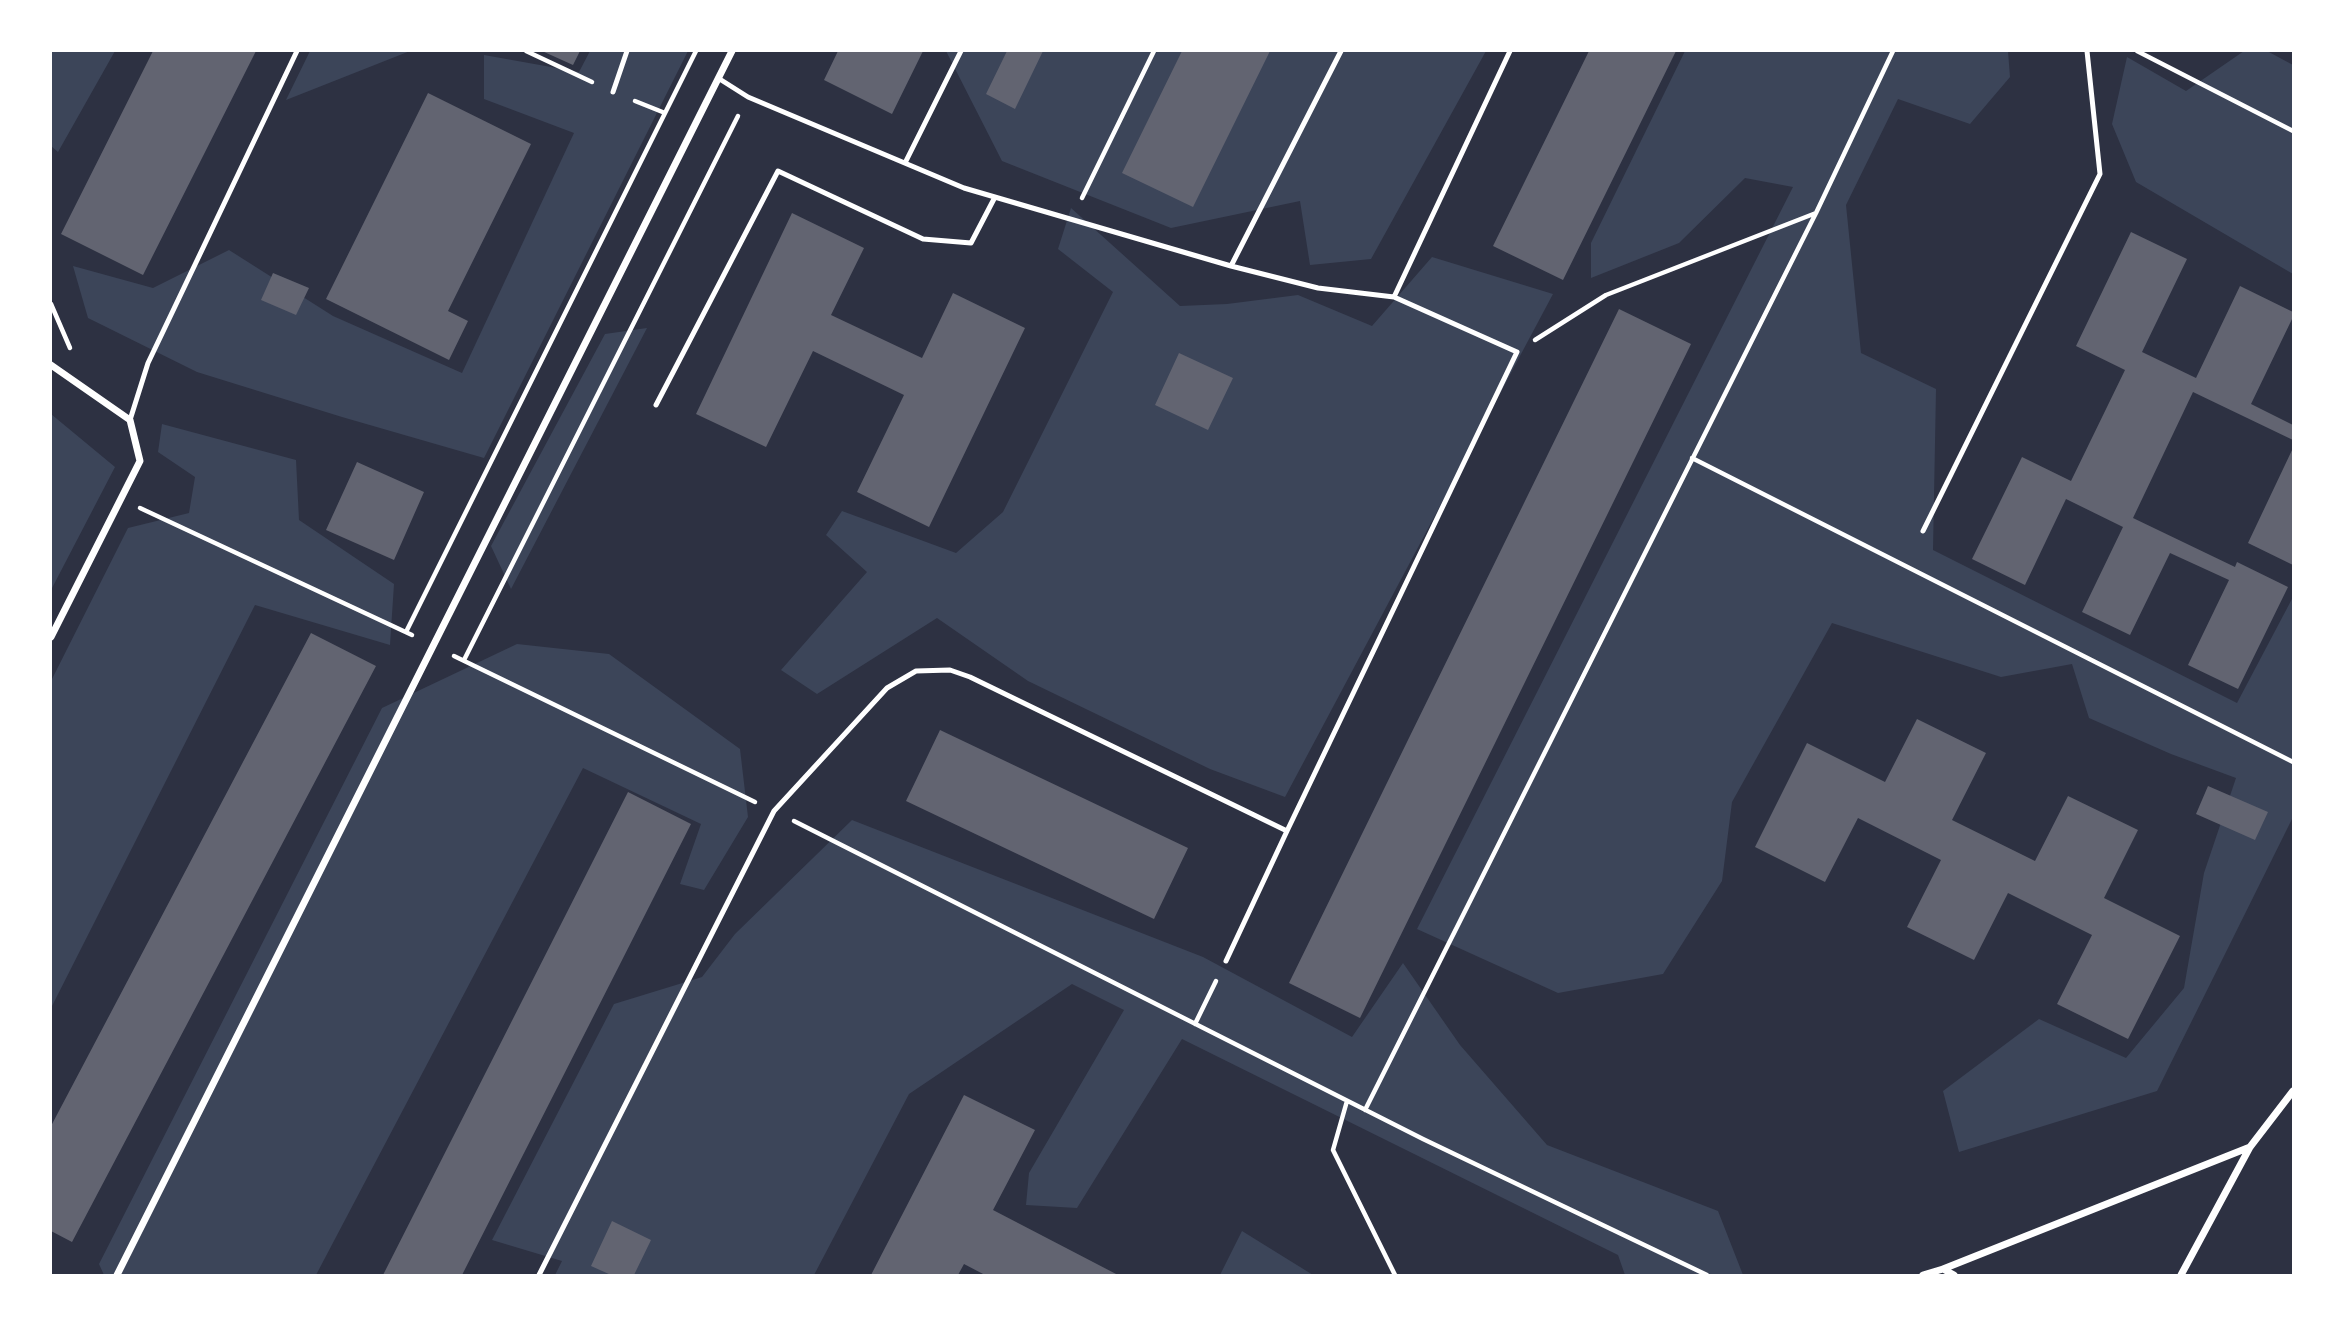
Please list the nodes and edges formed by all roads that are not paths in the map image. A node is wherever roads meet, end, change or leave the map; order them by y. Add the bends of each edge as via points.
1 (297, 51) edge
2 (627, 51) edge
3 (732, 51) edge
4 (961, 51) edge
5 (1341, 51) edge
6 (1510, 51) edge
7 (2087, 51) edge
8 (718, 78) junction
9 (613, 92) dead end
10 (905, 163) junction
11 (995, 197) junction
12 (1231, 266) junction
13 (1394, 297) junction
14 (51, 365) edge
15 (656, 405) dead end
16 (130, 420) junction
17 (1923, 531) dead end
18 (51, 637) edge
19 (1287, 831) junction
20 (1226, 961) road end
21 (2293, 1091) edge
22 (2250, 1147) junction
23 (1943, 1269) junction
24 (117, 1275) edge
25 (539, 1275) edge
26 (1923, 1275) edge
27 (1954, 1275) edge
28 (2181, 1275) edge

1 - 16 lane via 148,363
2 - 9 lane
3 - 8 street
4 - 10 lane
5 - 12 lane
6 - 13 lane
7 - 17 lane via 2099,174
8 - 10 lane via 748,97
8 - 24 street
10 - 11 lane
11 - 12 lane
11 - 15 lane via 971,243 923,239 778,171
12 - 13 lane via 1318,288
13 - 19 lane via 1517,352
14 - 16 street
16 - 18 street via 140,461
19 - 20 lane
19 - 25 lane via 970,677 950,670 916,671 887,688 774,811
21 - 22 street
22 - 23 street
22 - 28 street
23 - 26 street
23 - 27 street

